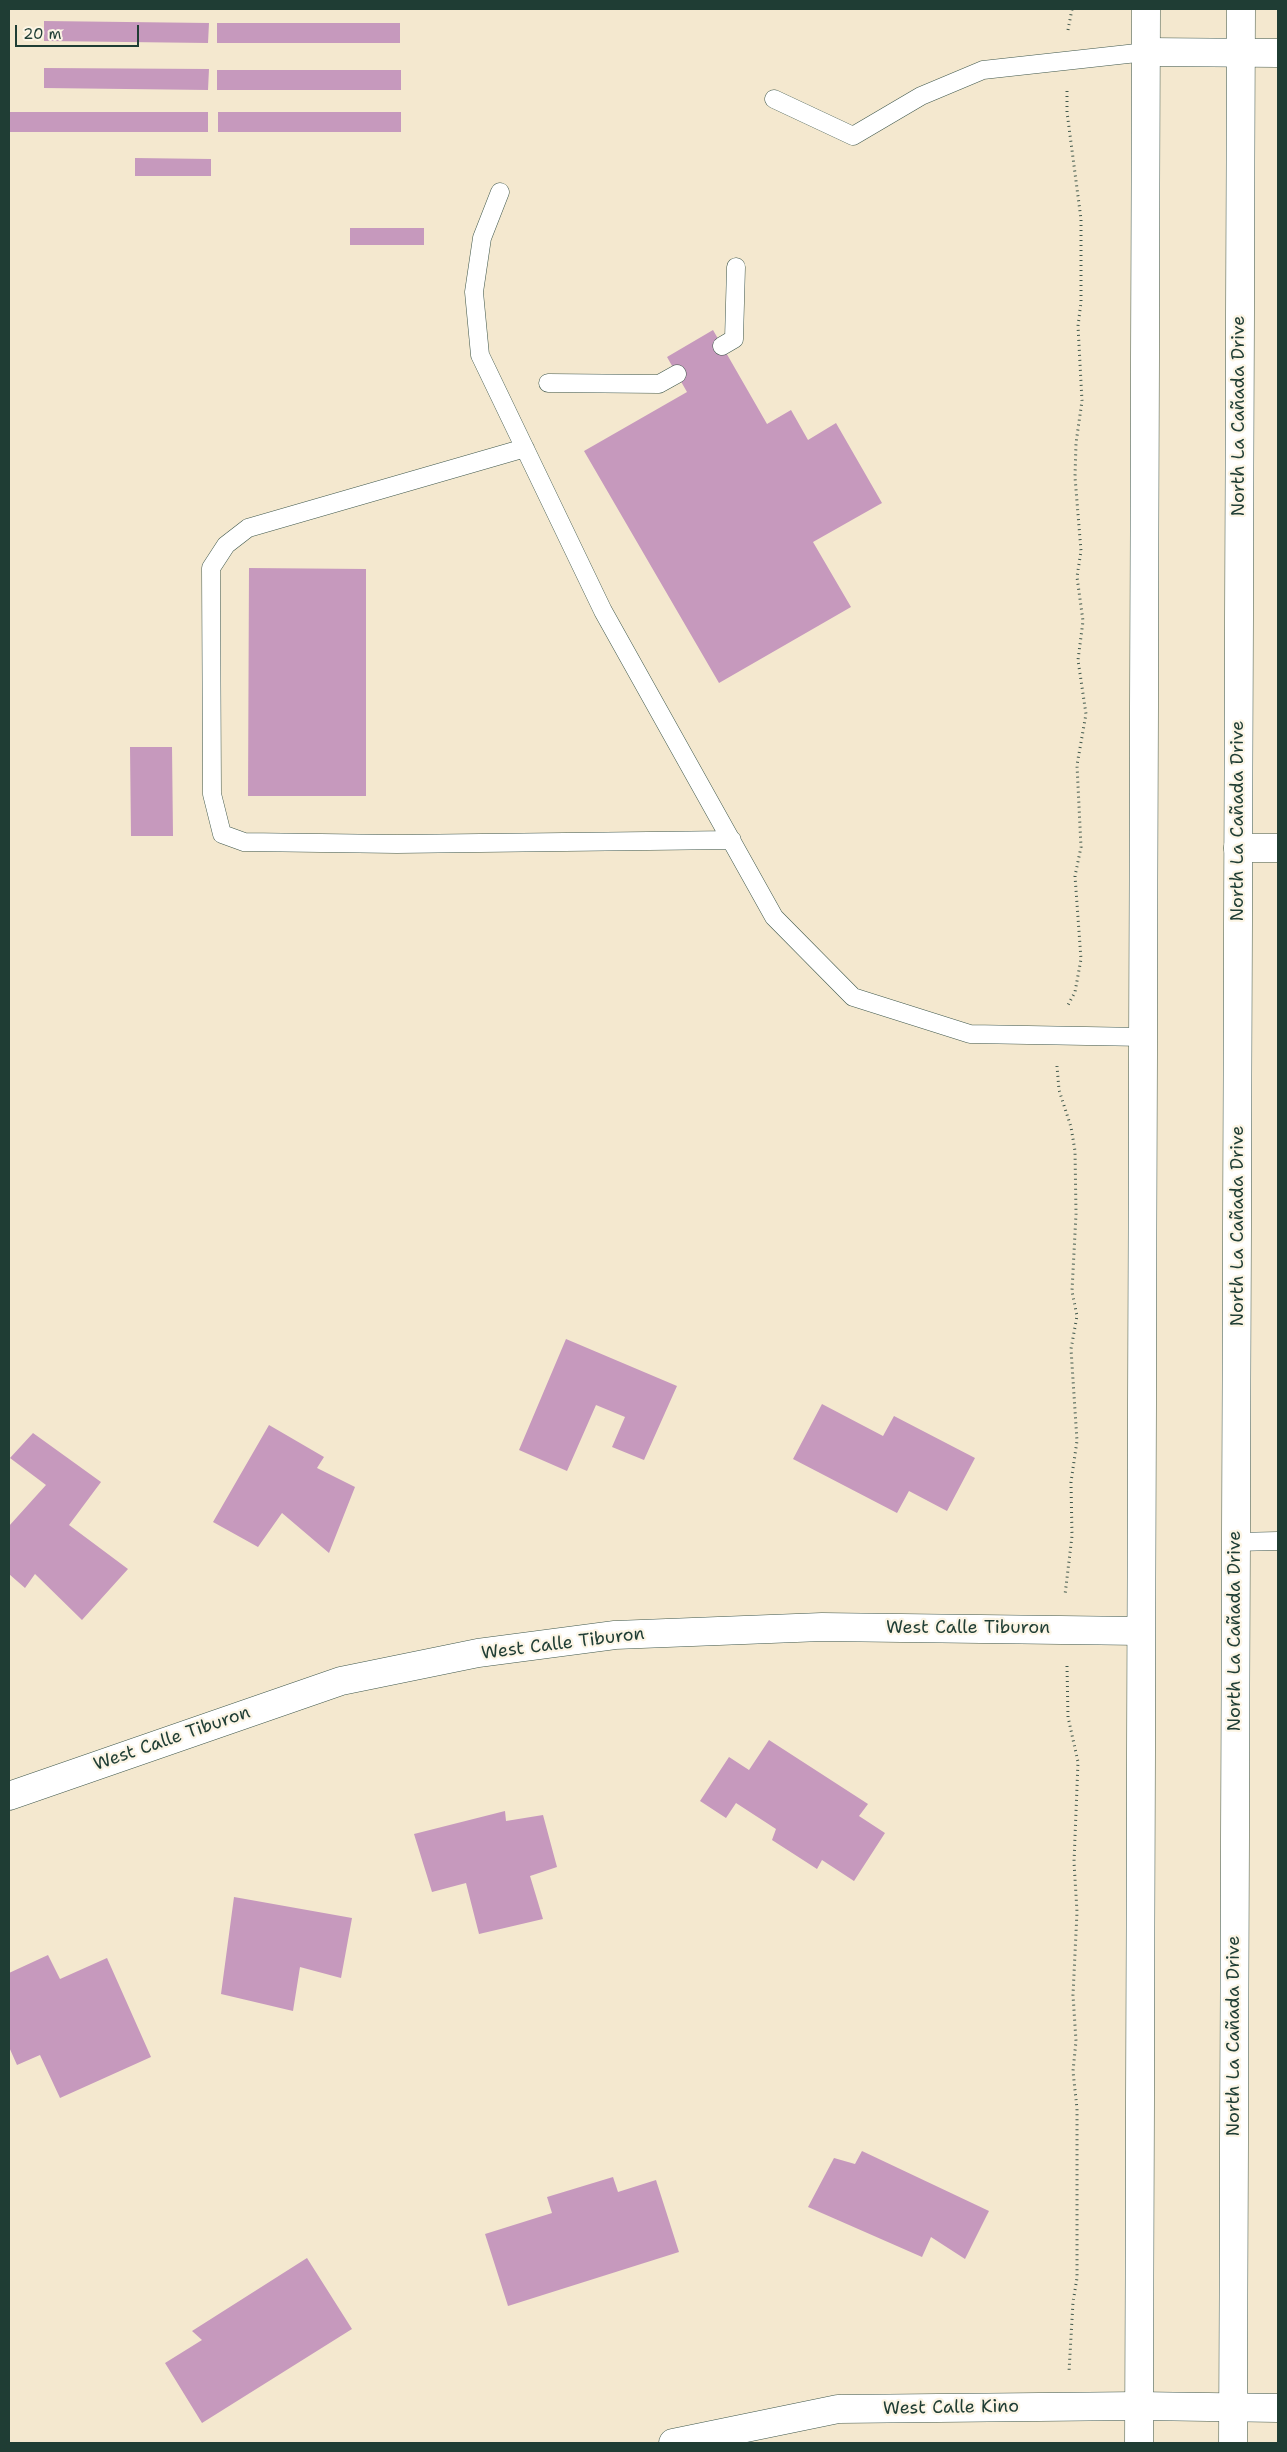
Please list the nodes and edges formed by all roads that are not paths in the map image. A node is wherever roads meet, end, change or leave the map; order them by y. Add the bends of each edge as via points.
1 (1146, 9) edge
2 (1241, 9) edge
3 (1146, 52) junction
4 (1240, 53) junction
5 (1278, 54) edge
6 (774, 98) dead end
7 (500, 192) dead end
8 (736, 268) dead end
9 (722, 346) dead end
10 (677, 374) dead end
11 (548, 383) dead end
12 (525, 448) junction
13 (732, 840) junction
14 (1238, 848) junction
15 (1278, 848) edge
16 (1144, 1037) junction
17 (1278, 1541) edge
18 (1235, 1542) junction
19 (1140, 1631) junction
20 (9, 1796) edge
21 (1139, 2406) junction
22 (1233, 2407) junction
23 (1278, 2408) edge
24 (674, 2443) edge
25 (1138, 2443) edge
26 (1233, 2443) edge

1 - 3 main road
2 - 4 main road, North La Cañada Drive
3 - 4 main road
3 - 6 lane via 983,70 921,96 853,136
3 - 16 main road
4 - 5 main road
4 - 14 main road, North La Cañada Drive
7 - 12 lane via 482,238 474,301 480,355
8 - 9 lane via 734,339
10 - 11 lane via 658,384
12 - 13 lane via 604,611
12 - 13 lane via 248,528 226,545 211,568 212,794 222,834 244,842 397,844
13 - 16 lane via 774,917 853,997 970,1034
14 - 15 main road
14 - 18 main road, North La Cañada Drive
16 - 19 main road
17 - 18 lane
18 - 22 main road, North La Cañada Drive
19 - 20 main road, West Calle Tiburon via 822,1627 615,1635 478,1654 341,1681
19 - 21 main road
21 - 22 main road, West Calle Kino
21 - 24 main road, West Calle Kino via 838,2409
21 - 25 main road
22 - 23 main road, West Calle Kino
22 - 26 main road, North La Cañada Drive

